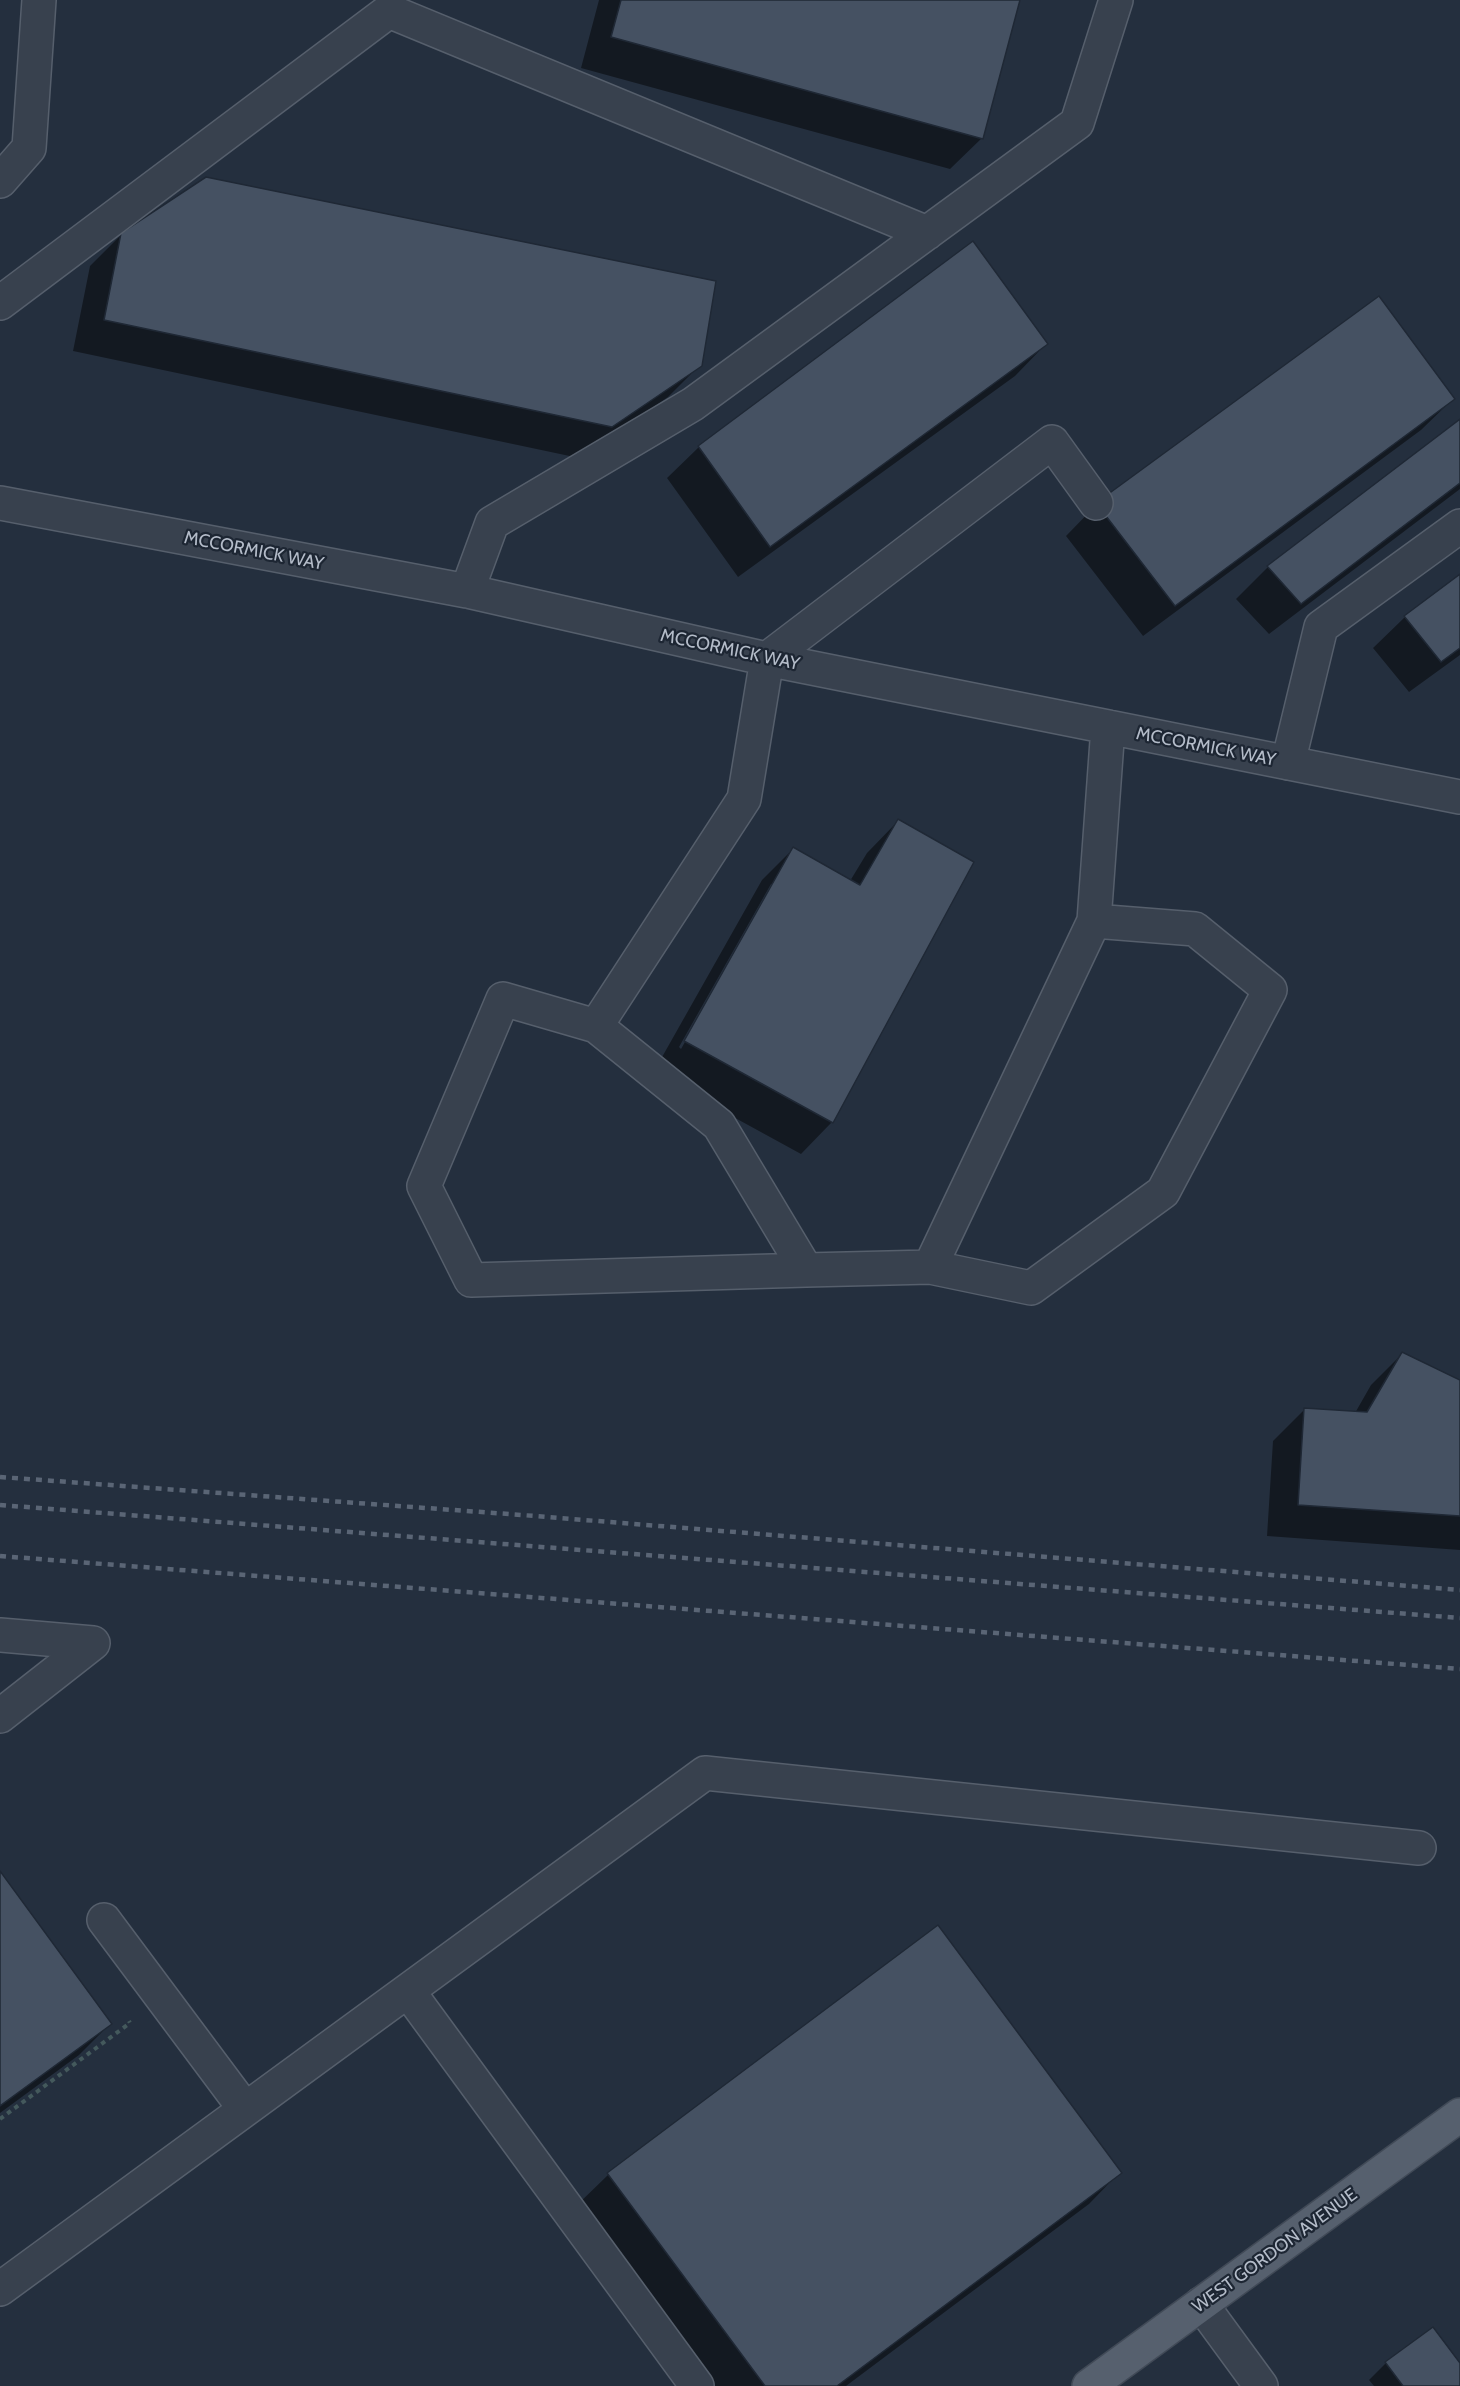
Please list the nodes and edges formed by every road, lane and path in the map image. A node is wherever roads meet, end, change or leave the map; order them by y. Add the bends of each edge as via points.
1 (39, 0) edge
2 (1116, 0) edge
3 (0, 181) edge
4 (927, 233) junction
5 (0, 303) edge
6 (0, 503) edge
7 (1096, 503) dead end
8 (1460, 526) edge
9 (467, 591) junction
10 (767, 659) junction
11 (1108, 727) junction
12 (1287, 763) junction
13 (1460, 797) edge
14 (1094, 921) junction
15 (596, 1026) junction
16 (930, 1267) junction
17 (806, 1270) junction
18 (0, 1635) edge
19 (0, 1716) edge
20 (1419, 1848) dead end
21 (104, 1920) dead end
22 (408, 1991) junction
23 (123, 2014) dead end
24 (245, 2109) junction
25 (1460, 2115) edge
26 (0, 2119) edge
27 (0, 2289) edge
28 (1201, 2304) junction
29 (697, 2386) edge
30 (1089, 2386) edge
31 (1261, 2386) edge

1 - 3 street via 29,148
2 - 4 street via 1077,123
4 - 5 street via 389,11
4 - 9 street via 693,404 492,523
6 - 9 street, MCCORMICK WAY
7 - 10 street via 1052,442
8 - 12 street via 1321,627
9 - 10 street, MCCORMICK WAY
10 - 11 street, MCCORMICK WAY
10 - 15 street via 744,799
11 - 12 street, MCCORMICK WAY
11 - 14 street
12 - 13 street, MCCORMICK WAY
14 - 16 street
14 - 16 street via 1195,929 1270,990 1163,1192 1031,1288
15 - 17 street via 719,1125
15 - 17 street via 503,999 424,1186 471,1280
16 - 17 street
18 - 19 street via 93,1643
20 - 22 street via 705,1773
21 - 24 street
22 - 24 street
22 - 29 street
23 - 26 path via 130,2023
24 - 27 street
25 - 28 main road, WEST GORDON AVENUE
28 - 30 main road, WEST GORDON AVENUE
28 - 31 street

